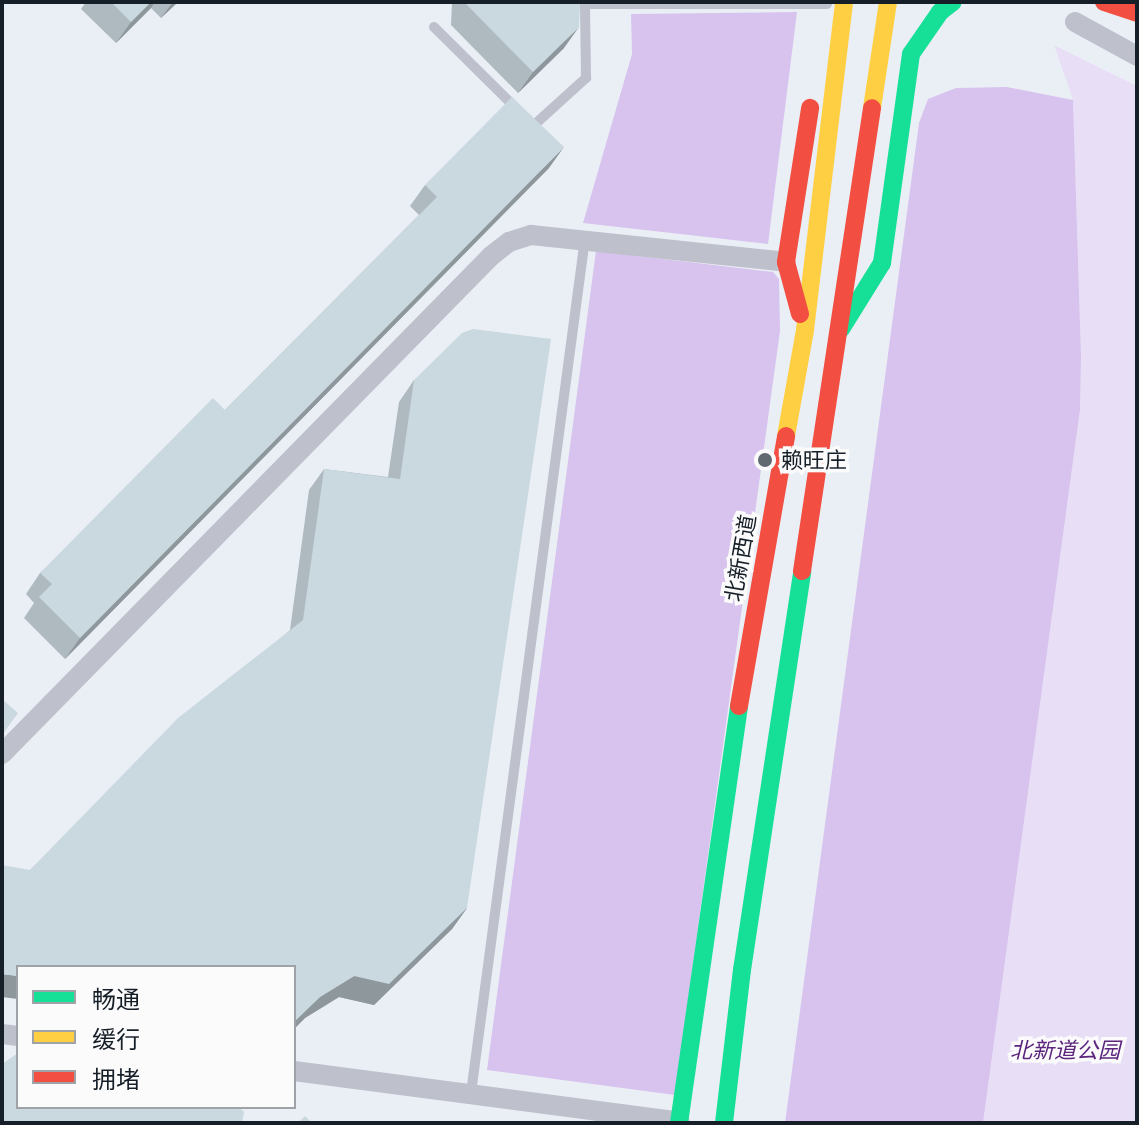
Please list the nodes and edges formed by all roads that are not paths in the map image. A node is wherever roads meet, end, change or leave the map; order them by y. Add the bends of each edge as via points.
1 (888, 2) edge
2 (953, 2) edge
3 (1104, 2) edge
4 (1120, 2) edge
5 (585, 3) edge
6 (833, 3) edge
7 (1137, 12) edge
8 (1075, 22) dead end
9 (434, 27) dead end
10 (1137, 56) edge
11 (817, 65) dead end
12 (812, 95) dead end
13 (585, 239) junction
14 (786, 262) junction
15 (841, 329) junction
16 (805, 330) junction
17 (2, 754) edge
18 (296, 1071) edge
19 (471, 1093) junction
20 (680, 1123) edge
21 (724, 1123) edge

1 - 15 main road
2 - 15 main road via 911,54 882,263
3 - 7 main road
4 - 7 main road
5 - 6 lane
5 - 9 lane via 586,78 533,126
6 - 11 main road
6 - 16 main road, 北新西道
8 - 10 street
12 - 14 main road
13 - 14 street
13 - 17 street via 531,235 509,242 491,256
13 - 19 lane
14 - 16 main road
15 - 21 main road via 742,970
16 - 20 main road, 北新西道 via 745,666
18 - 19 street
19 - 20 street

